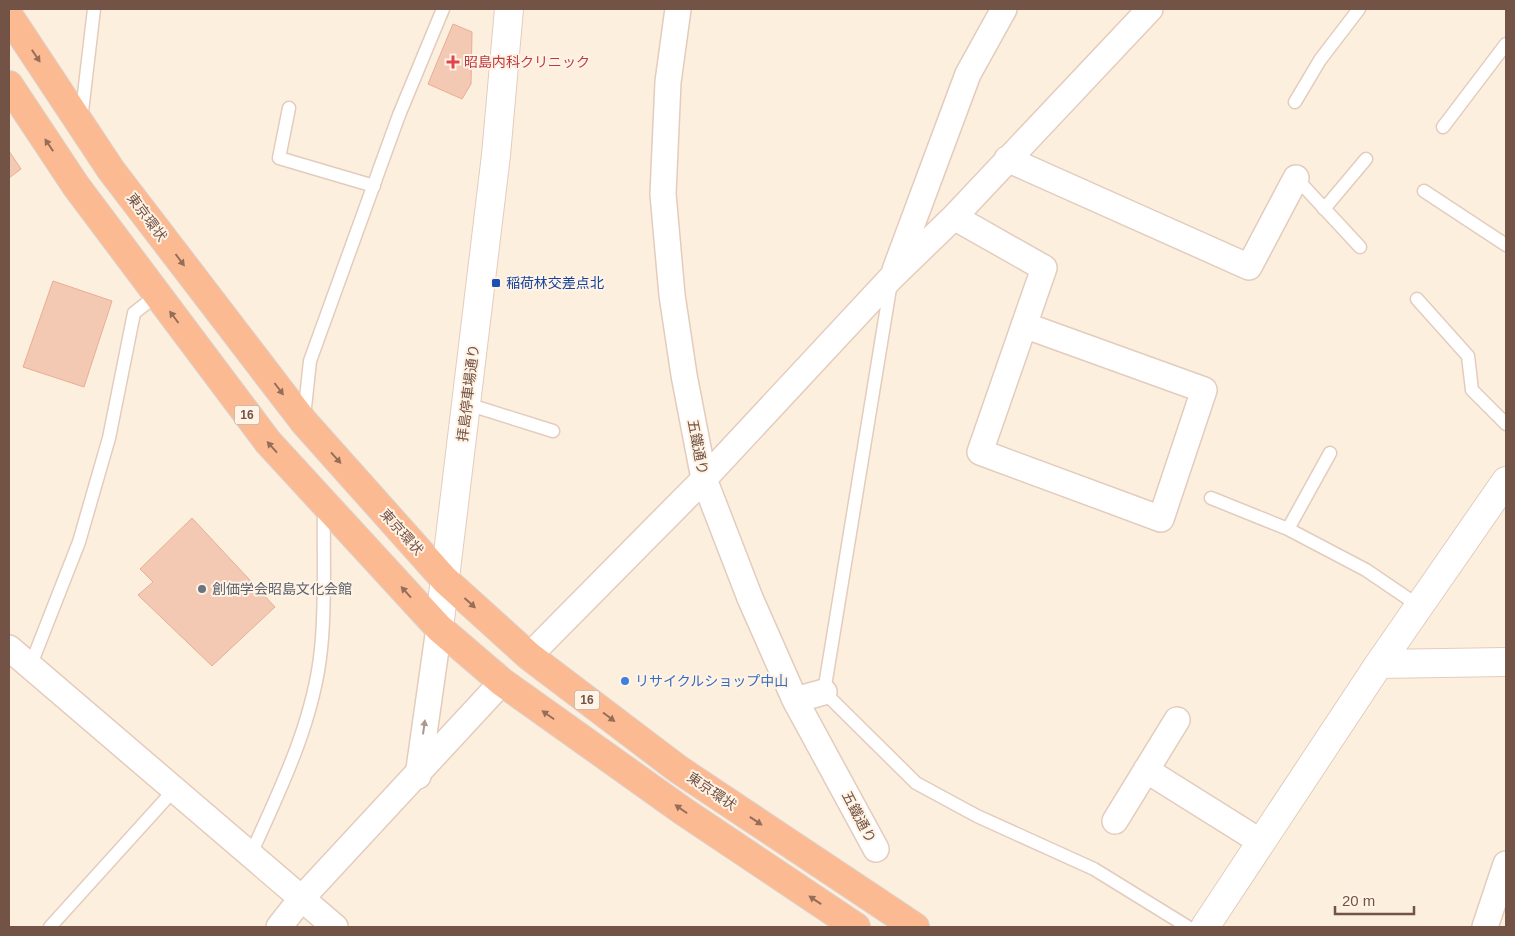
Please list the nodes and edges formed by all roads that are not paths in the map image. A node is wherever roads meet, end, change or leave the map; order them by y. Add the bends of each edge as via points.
1 (94, 9) edge
2 (443, 9) edge
3 (509, 9) edge
4 (678, 9) edge
5 (1004, 9) edge
6 (1150, 9) edge
7 (1359, 9) edge
8 (9, 16) edge
9 (1506, 44) edge
10 (9, 85) edge
11 (1295, 102) dead end
12 (289, 108) dead end
13 (81, 122) junction
14 (1443, 127) dead end
15 (1007, 159) junction
16 (1366, 159) dead end
17 (1296, 178) joint
18 (374, 186) junction
19 (1424, 192) dead end
20 (1324, 209) junction
21 (954, 217) junction
22 (1506, 245) edge
23 (1360, 247) dead end
24 (892, 277) junction
25 (157, 295) junction
26 (1416, 299) dead end
27 (1024, 325) junction
28 (467, 404) junction
29 (304, 422) junction
30 (1506, 424) edge
31 (553, 431) dead end
32 (1330, 453) dead end
33 (704, 479) junction
34 (1506, 480) edge
35 (1211, 498) dead end
36 (324, 503) junction
37 (1288, 529) junction
38 (446, 580) junction
39 (1419, 606) junction
40 (439, 628) junction
41 (9, 648) edge
42 (529, 656) junction
43 (1506, 662) edge
44 (1378, 664) junction
45 (30, 666) junction
46 (502, 682) junction
47 (824, 692) junction
48 (795, 700) junction
49 (1177, 720) dead end
50 (1146, 770) junction
51 (418, 776) junction
52 (173, 791) junction
53 (1115, 821) dead end
54 (1261, 842) junction
55 (876, 849) dead end
56 (250, 856) junction
57 (1506, 864) edge
58 (301, 900) junction
59 (50, 927) edge
60 (278, 927) edge
61 (335, 927) edge
62 (856, 927) edge
63 (915, 927) edge
64 (1188, 927) edge
65 (1205, 927) edge
66 (1485, 927) edge

1 - 13 lane
2 - 18 lane
3 - 28 street, 拝島停車場通り
4 - 33 street, 五鐵通り via 668,82 663,194 672,295
5 - 24 street via 968,74
6 - 15 street
7 - 11 lane via 1320,60
8 -> 13 highway, 東京環状 / 16
9 - 14 lane
25 -> 10 highway, 16 via 76,186
12 - 18 lane via 279,158
13 -> 29 highway, 東京環状 / 16 via 111,170
15 - 17 street via 1250,267
15 - 21 street
16 - 20 lane
17 - 20 lane
18 - 29 lane via 310,361
19 - 22 lane
20 - 23 lane
21 - 24 street
21 - 27 street via 1044,268
24 - 33 street
24 - 47 lane
36 -> 25 highway, 16 via 268,442
25 - 45 lane via 134,313 109,438 80,542
26 - 30 lane via 1468,356 1472,390
27 - 27 street via 980,452 1161,519 1204,390
28 - 31 lane
28 - 38 street, 拝島停車場通り
29 -> 38 highway, 東京環状 / 16
32 - 37 lane
33 - 42 street
33 - 48 street, 五鐵通り via 750,598
34 - 39 street
35 - 37 lane
40 -> 36 highway, 16
36 - 56 lane via 322,649 306,721
37 - 39 lane via 1366,570
38 - 40 street, 拝島停車場通り
38 -> 42 highway, 東京環状 / 16
39 - 44 street
40 - 46 highway, 16
51 -> 40 street, 拝島停車場通り
41 - 45 street
42 -> 63 highway, 東京環状 / 16 via 678,768
43 - 44 street
44 - 54 street
45 - 52 street
46 - 51 street
62 -> 46 highway, 16
47 - 48 street
47 - 64 lane via 916,784 977,816 1094,869
48 - 55 street, 五鐵通り
49 - 50 street
50 - 53 street
50 - 54 street
51 - 58 street
52 - 56 street
52 - 59 lane
54 - 65 street
56 - 58 street
57 - 66 street
58 - 60 street
58 - 61 street

